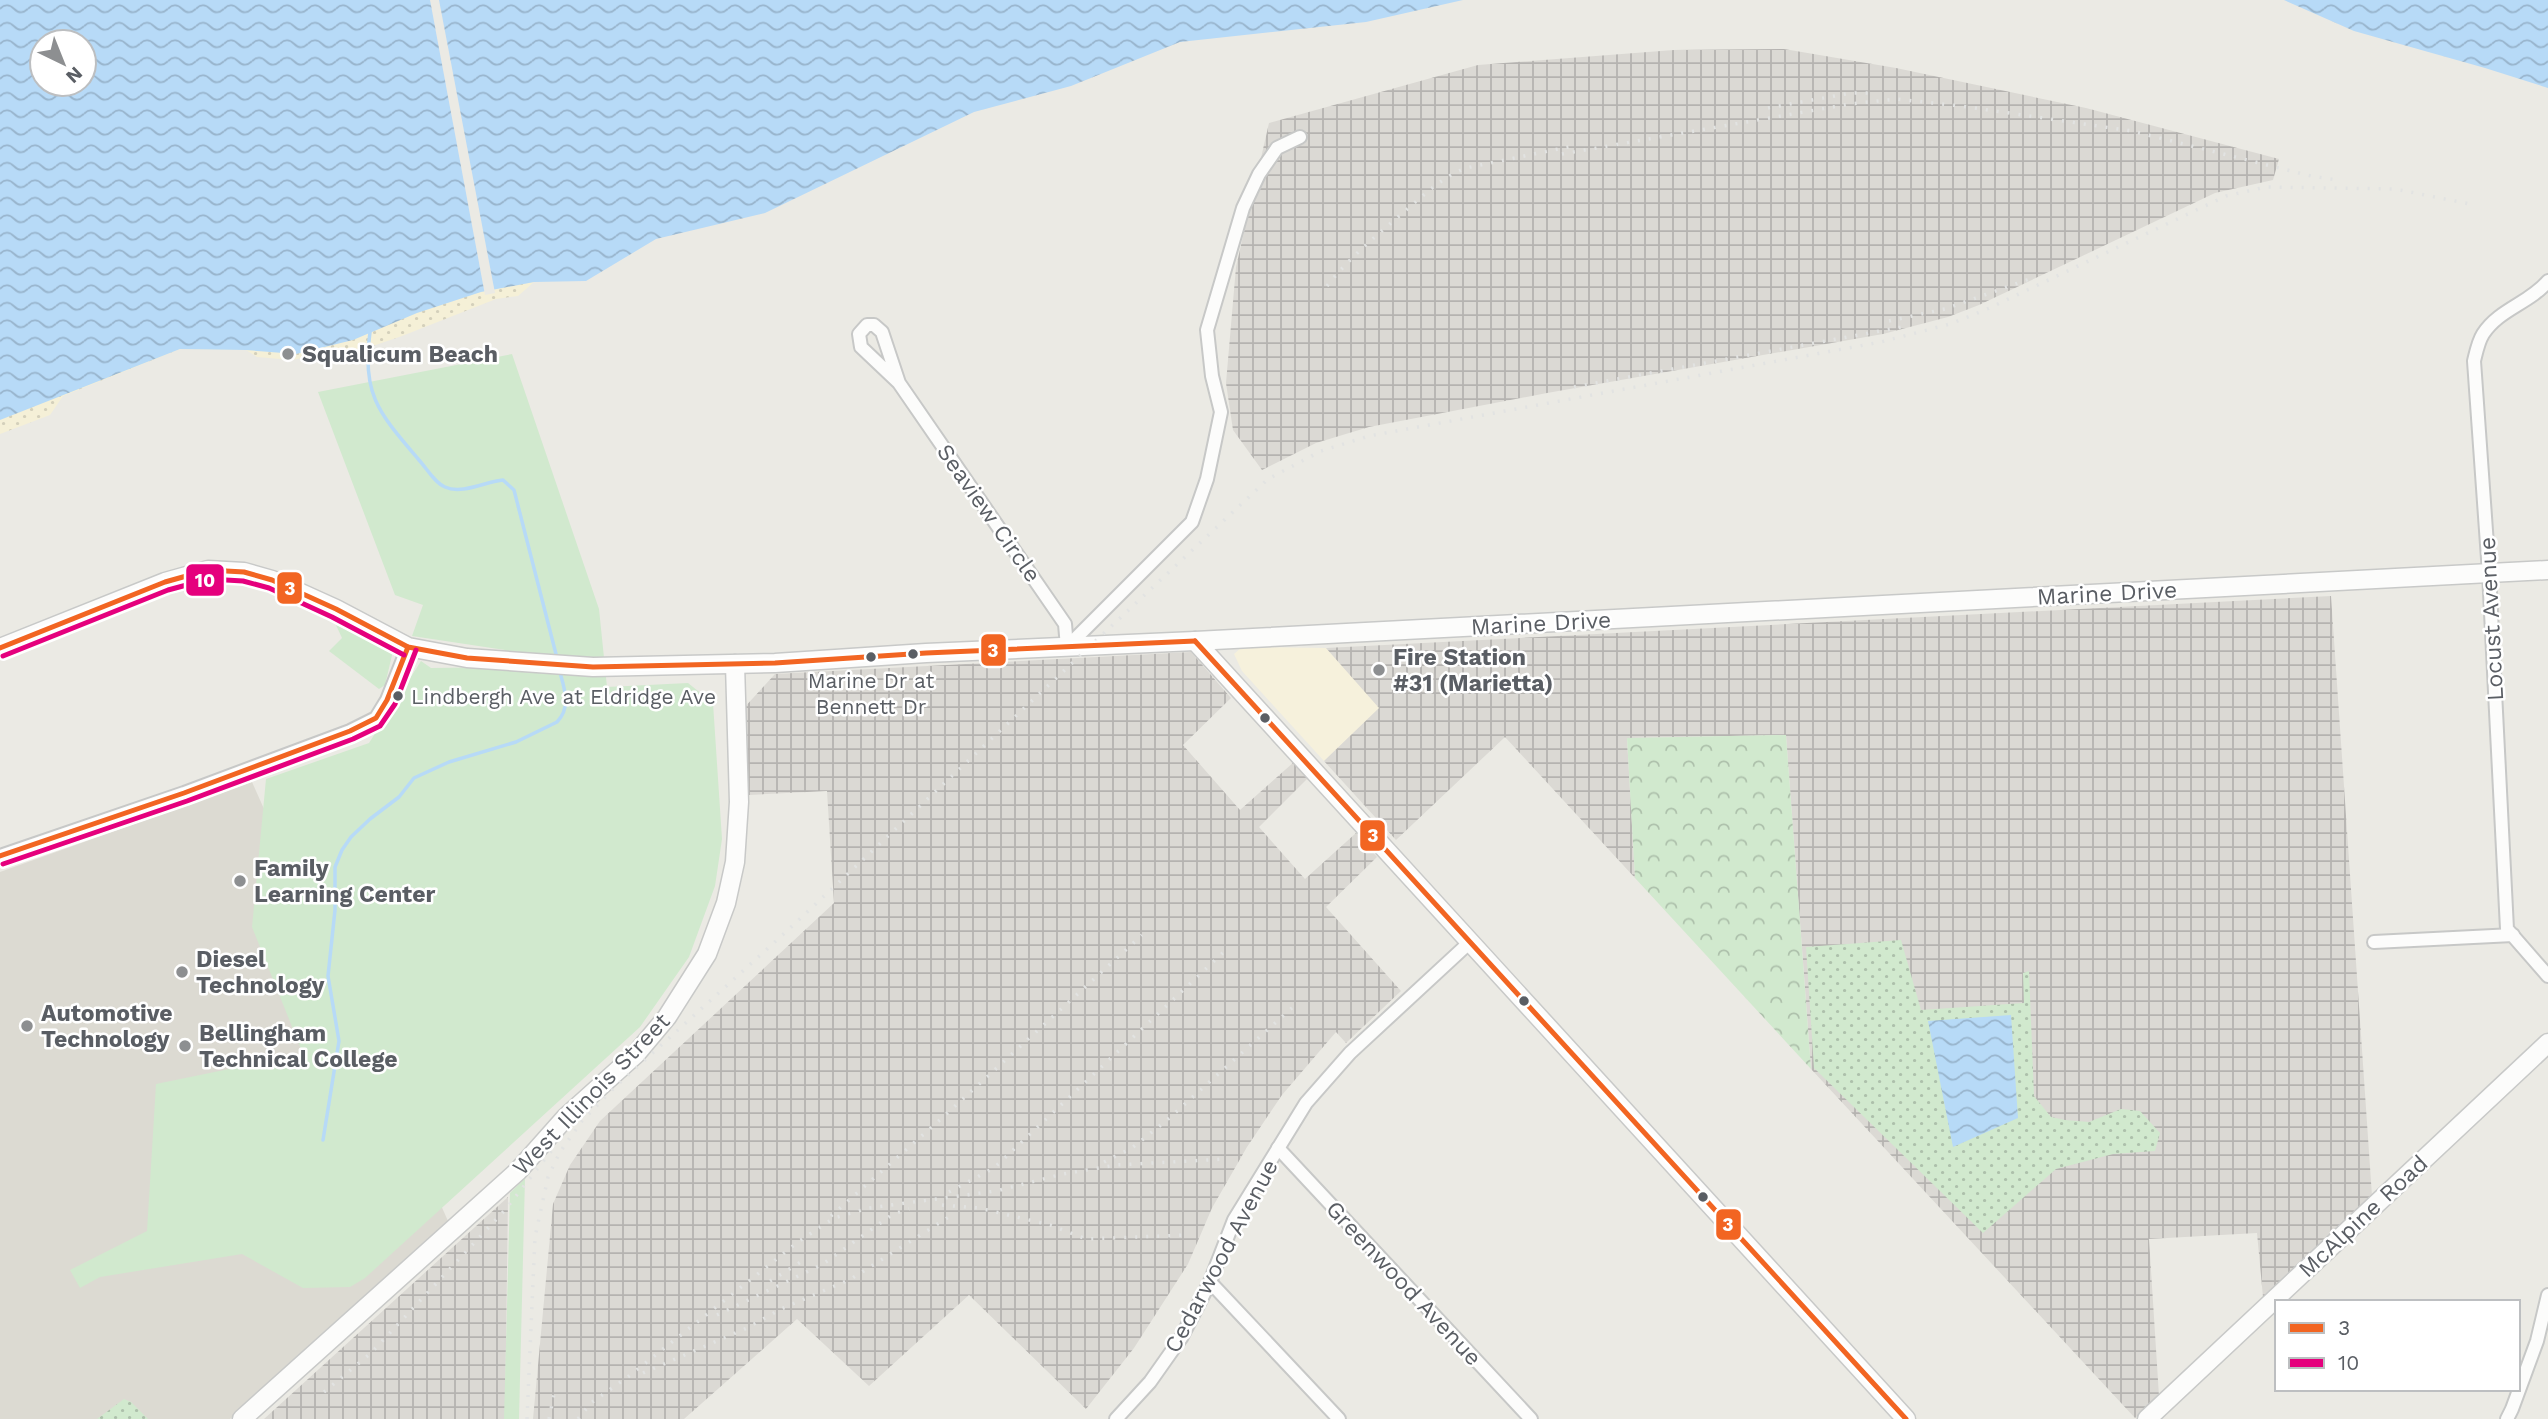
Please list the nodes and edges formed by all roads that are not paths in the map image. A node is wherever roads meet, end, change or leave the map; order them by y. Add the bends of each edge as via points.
1 (1300, 137) dead end
2 (2548, 281) edge
3 (899, 383) dead end
4 (2548, 570) edge
5 (2489, 573) junction
6 (1195, 641) junction
7 (408, 647) junction
8 (1067, 647) junction
9 (0, 648) edge
10 (735, 664) junction
11 (0, 856) edge
12 (2513, 935) junction
13 (1470, 942) junction
14 (2374, 942) dead end
15 (2548, 976) edge
16 (2548, 1042) edge
17 (1278, 1148) junction
18 (1210, 1282) junction
19 (2548, 1295) edge
20 (2542, 1344) edge
21 (242, 1419) edge
22 (1116, 1419) edge
23 (1339, 1419) edge
24 (1531, 1419) edge
25 (1906, 1419) edge
26 (2147, 1419) edge
27 (2507, 1419) edge

1 - 8 street via 1278,148 1259,174 1243,208 1207,331 1221,412 1207,480 1192,522
2 - 5 street, Locust Avenue via 2500,315 2481,336 2474,361
3 - 8 street, Seaview Circle via 1065,624
4 - 5 main road, Marine Drive
5 - 6 main road, Marine Drive
5 - 12 street, Locust Avenue via 2507,929
6 - 8 main road, Marine Drive
6 - 13 main road
7 - 9 main road, Marine Drive via 272,580 244,572 208,570 165,582
7 - 10 main road, Marine Drive via 467,658 593,667
7 - 11 street via 376,718 184,793
8 - 10 main road, Marine Drive
10 - 21 main road, West Illinois Street via 735,862 707,954 667,1017 518,1171
12 - 14 street
12 - 15 street, Locust Avenue
13 - 17 street, Cedarwood Avenue via 1350,1053 1306,1103
13 - 25 main road
16 - 26 main road, McAlpine Road
17 - 18 street, Cedarwood Avenue via 1234,1220
17 - 24 street, Greenwood Avenue
18 - 22 street, Cedarwood Avenue via 1181,1338
18 - 23 street
19 - 20 street
20 - 27 street

